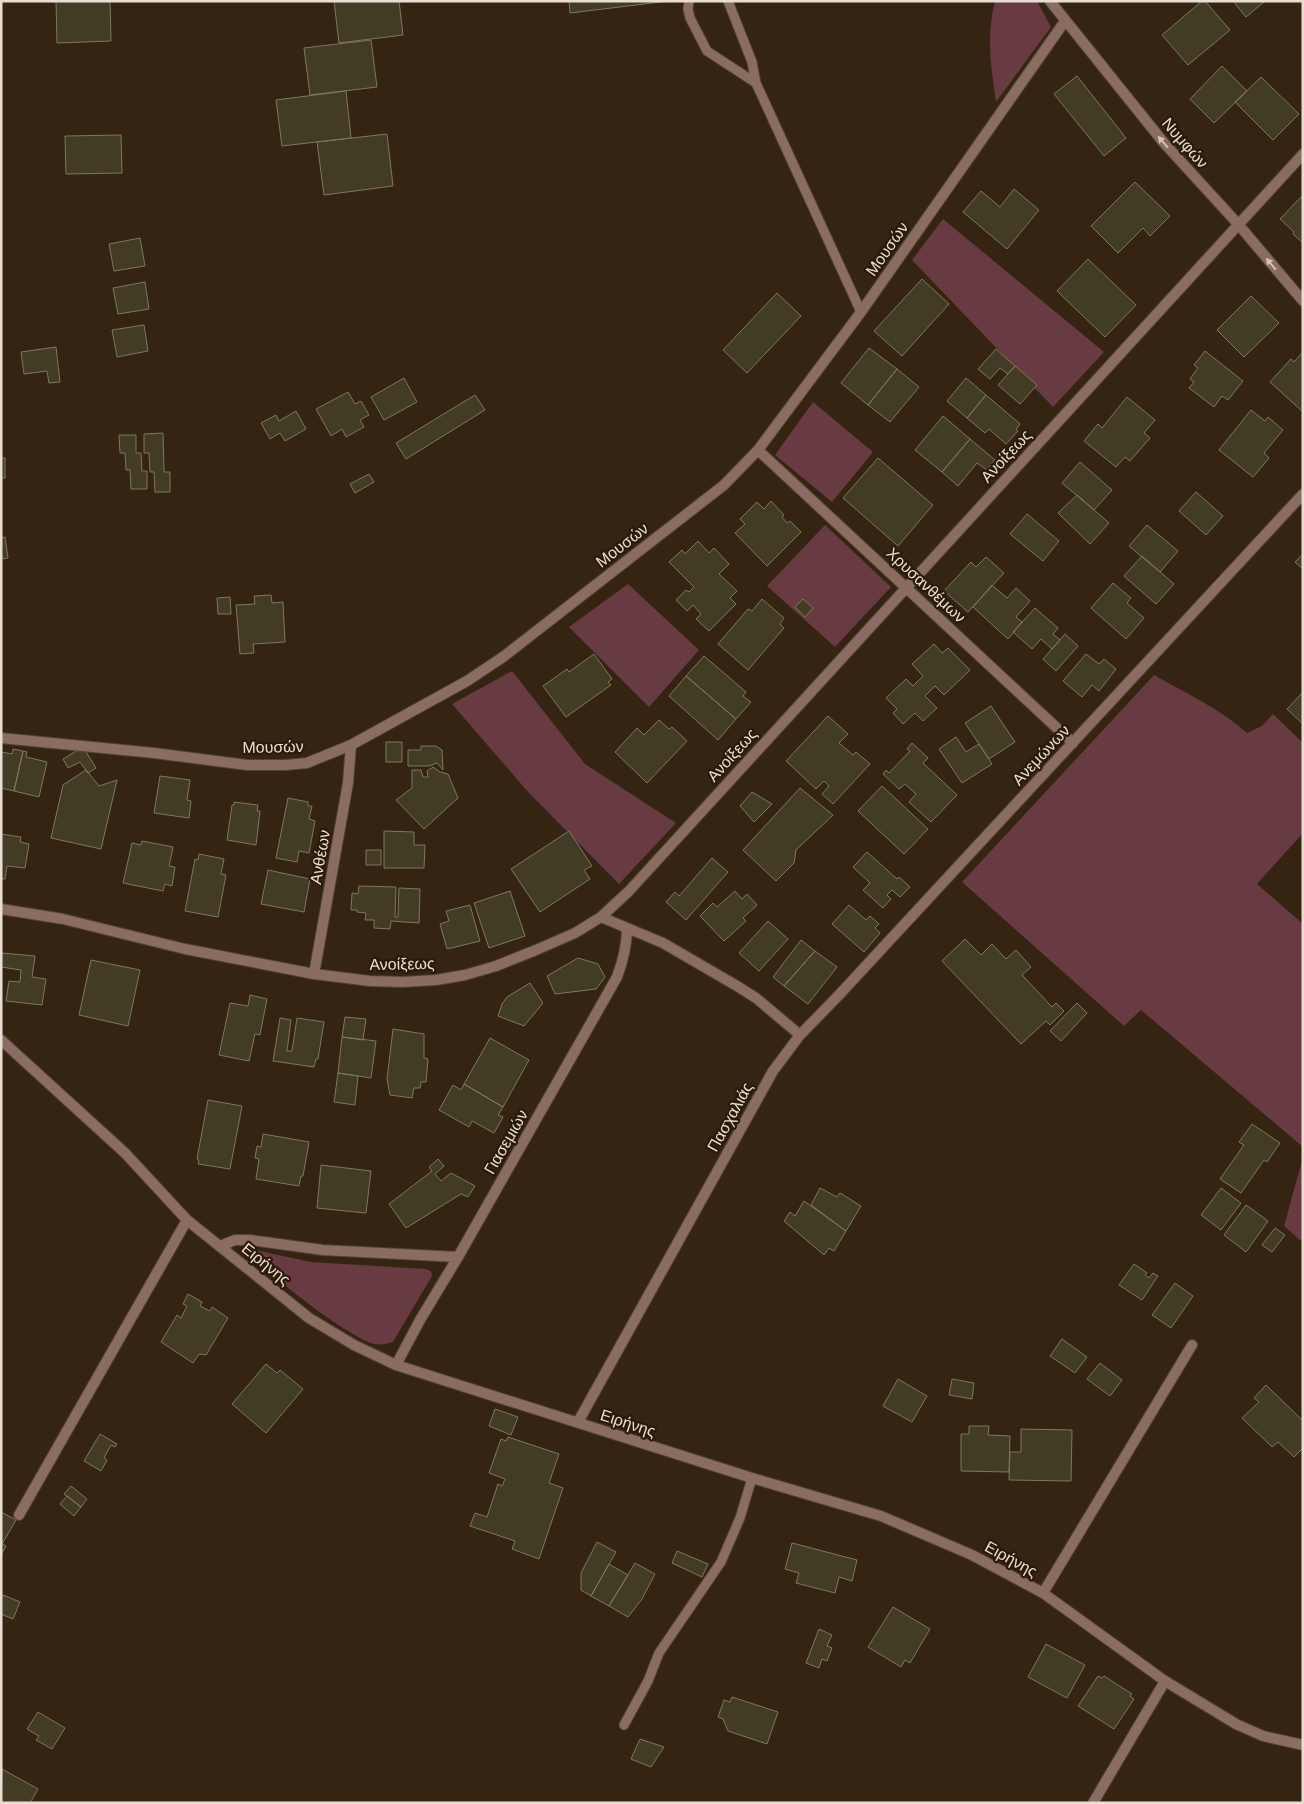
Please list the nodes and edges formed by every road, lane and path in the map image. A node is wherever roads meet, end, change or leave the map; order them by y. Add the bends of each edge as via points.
1 (688, 1) edge
2 (728, 1) edge
3 (1050, 1) edge
4 (1064, 21) junction
5 (756, 83) junction
6 (1303, 154) edge
7 (1238, 224) junction
8 (1303, 301) edge
9 (861, 312) junction
10 (758, 450) junction
11 (1303, 494) edge
12 (906, 587) junction
13 (1, 738) edge
14 (1073, 743) junction
15 (351, 745) junction
16 (1, 909) edge
17 (601, 917) junction
18 (627, 928) junction
19 (314, 974) junction
20 (800, 1035) junction
21 (1, 1040) edge
22 (188, 1220) junction
23 (220, 1246) junction
24 (458, 1257) junction
25 (1192, 1345) dead end
26 (396, 1365) junction
27 (578, 1422) junction
28 (752, 1478) junction
29 (19, 1514) dead end
30 (1043, 1594) junction
31 (1165, 1681) junction
32 (624, 1725) dead end
33 (1303, 1745) edge
34 (1093, 1803) edge

1 - 5 lane via 690,18 708,51
2 - 5 lane via 752,62
3 - 4 street, Νυμφών
7 -> 4 street, Νυμφών via 1164,143
4 - 9 street, Μουσών
5 - 9 lane
6 - 7 street, Ανοίξεως
8 -> 7 street, Νυμφών
7 - 12 street, Ανοίξεως
9 - 10 street, Μουσών
10 - 12 street, Χρυσανθέμων
10 - 15 street, Μουσών via 724,484 503,657 467,681
11 - 14 street, Ανεμώνων
12 - 14 street, Χρυσανθέμων
12 - 17 street, Ανοίξεως via 630,891
13 - 15 street, Μουσών via 247,765 307,763
14 - 20 street, Ανεμώνων
15 - 19 street, Ανθέων via 348,783
16 - 19 street, Ανοίξεως via 63,919 185,949
17 - 18 street
17 - 19 street, Ανοίξεως via 536,950 465,975 402,982
18 - 20 street via 663,943 737,986
18 - 24 street, Γιασεμιών via 626,950 618,977
20 - 27 street, Πασχαλιάς via 773,1071
21 - 22 street, Ειρήνης via 125,1153
22 - 23 street, Ειρήνης
22 - 29 street
23 - 24 street via 242,1239 331,1250
23 - 26 street, Ειρήνης via 314,1321
24 - 26 street, Γιασεμιών
25 - 30 street
26 - 27 street, Ειρήνης
27 - 28 street, Ειρήνης
28 - 30 street, Ειρήνης via 880,1516 972,1555
28 - 32 lane via 740,1518 720,1562 659,1653
30 - 31 street, Ειρήνης
31 - 33 street, Ειρήνης via 1243,1728
31 - 34 street

